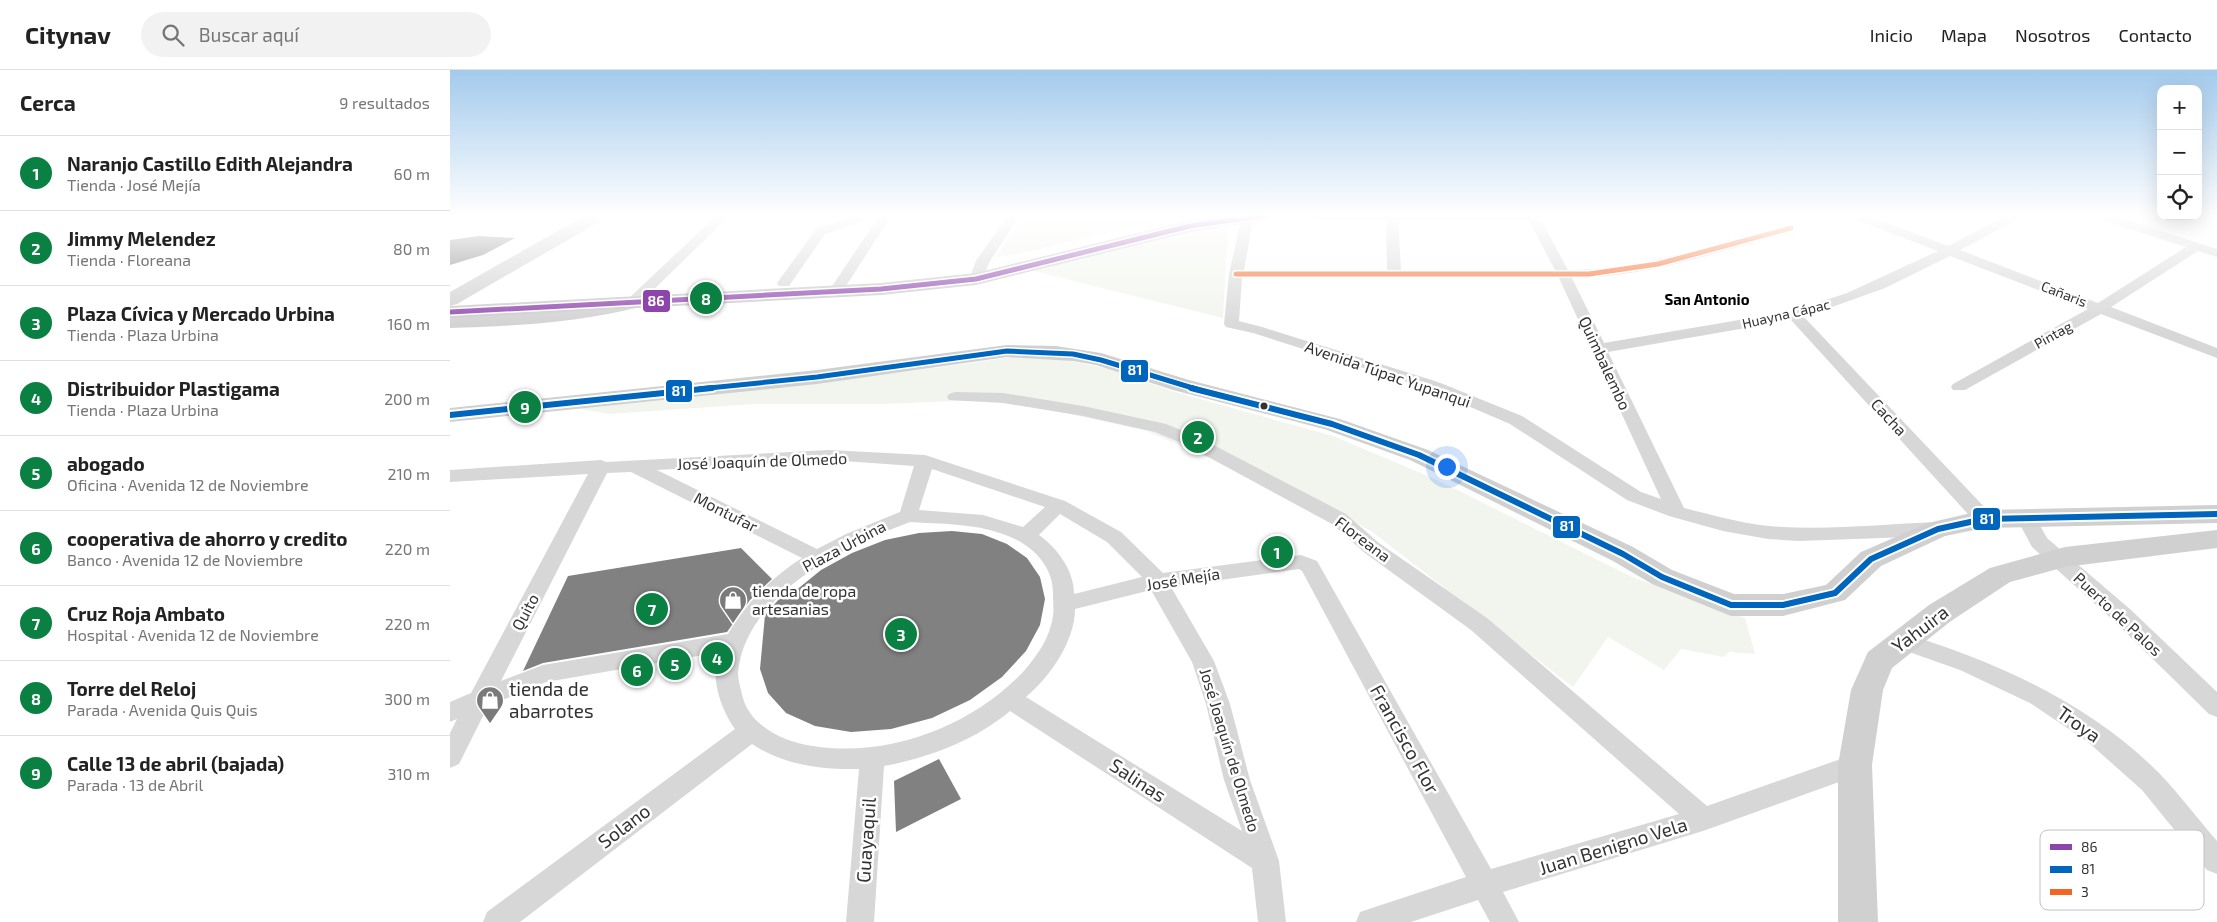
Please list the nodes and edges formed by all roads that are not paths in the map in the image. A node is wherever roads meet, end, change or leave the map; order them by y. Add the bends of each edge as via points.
1 (531, 255) edge
2 (683, 255) edge
3 (804, 255) edge
4 (860, 255) edge
5 (989, 255) edge
6 (1050, 255) edge
7 (1060, 255) edge
8 (1240, 255) edge
9 (1393, 255) edge
10 (1554, 255) edge
11 (1692, 255) edge
12 (1941, 255) edge
13 (1963, 255) edge
14 (2184, 255) edge
15 (978, 273) junction
16 (1394, 273) junction
17 (1236, 274) junction
18 (1564, 275) junction
19 (784, 283) junction
20 (840, 286) junction
21 (647, 290) junction
22 (451, 302) edge
23 (632, 303) junction
24 (2100, 308) junction
25 (1794, 315) junction
26 (450, 322) edge
27 (1598, 349) junction
28 (2217, 353) edge
29 (1959, 387) dead end
30 (955, 397) dead end
31 (450, 416) edge
32 (925, 461) junction
33 (602, 466) junction
34 (636, 467) junction
35 (450, 476) edge
36 (1058, 504) junction
37 (1676, 512) junction
38 (2217, 514) edge
39 (908, 516) junction
40 (2026, 517) junction
41 (1984, 519) junction
42 (1938, 529) junction
43 (1026, 536) junction
44 (2217, 539) edge
45 (816, 557) junction
46 (1300, 562) joint
47 (1158, 581) junction
48 (1067, 603) junction
49 (735, 641) junction
50 (1903, 641) junction
51 (543, 674) joint
52 (1010, 699) junction
53 (478, 700) junction
54 (2217, 707) edge
55 (450, 712) edge
56 (751, 731) junction
57 (450, 758) edge
58 (872, 758) junction
59 (1855, 764) junction
60 (1703, 819) junction
61 (2191, 830) edge
62 (2204, 845) edge
63 (2217, 861) edge
64 (1265, 862) junction
65 (1485, 884) junction
66 (497, 922) edge
67 (860, 922) edge
68 (1272, 922) edge
69 (1370, 922) edge
70 (1505, 922) edge
71 (1858, 922) edge

1 - 22 street
2 - 21 street
3 - 19 street
4 - 20 street
5 - 15 street
6 - 15 main road
7 - 15 main road
8 - 17 street
9 - 16 street
10 - 18 street, Quimbalembo
11 - 18 street via 1613,272
12 - 25 street, Huayna Cápac via 1846,300
13 - 24 street, Cañaris
14 - 24 street, Pintag
15 - 20 main road via 910,275
16 - 17 street
16 - 18 street
17 - 37 street, Avenida Túpac Yupanqui via 1230,324 1432,385 1516,420 1634,496
18 - 27 street, Quimbalembo
19 - 20 main road
19 - 21 main road
20 - 23 main road
21 - 22 main road
21 - 23 street
22 - 23 main road
23 - 26 street via 596,312 538,319
24 - 28 street, Cañaris
24 - 29 street, Pintag
25 - 27 street, Huayna Cápac
25 - 41 street, Cacha
27 - 37 street, Quimbalembo
30 - 60 street, Floreana via 1003,398 1160,428 1340,519 1372,548 1479,624
31 - 42 street via 817,377 1007,351 1056,352 1101,360 1181,385 1332,424 1411,452 1623,554 1662,577 1731,605 1783,605 1835,593 1872,559
32 - 34 street, José Joaquín de Olmedo via 829,455
32 - 36 street, José Joaquín de Olmedo
32 - 39 street
33 - 34 street, José Joaquín de Olmedo
33 - 35 street, José Joaquín de Olmedo
33 - 53 street, Quito
34 - 45 street, Montufar
36 - 43 street
36 - 47 street, José Joaquín de Olmedo via 1114,537
37 - 42 street, Avenida Túpac Yupanqui via 1722,525 1768,532 1799,534
38 - 40 street
39 - 43 street, Plaza Urbina via 962,519 997,525
39 - 45 street, Plaza Urbina
40 - 41 street
40 - 54 street, Puerto de Palos via 2039,542 2124,616
41 - 42 street
43 - 48 street, Plaza Urbina via 1048,553 1062,576
44 - 50 street, Yahuira via 2065,557 2000,575
45 - 49 street, Plaza Urbina via 782,581 754,610
46 - 47 street, José Mejía
46 - 65 street, Francisco Flor via 1310,566
47 - 48 street, José Mejía
47 - 64 street, José Joaquín de Olmedo via 1204,661 1237,780
48 - 52 street, Plaza Urbina via 1060,634 1041,667
49 - 51 street
49 - 56 street, Plaza Urbina via 727,673 732,704
50 - 59 street, Yahuira via 1879,661 1867,690
50 - 61 street, Troya via 1968,664 2038,696 2097,736 2151,782
51 - 53 street
52 - 58 street, Plaza Urbina via 970,726 938,740
52 - 64 street, Salinas
53 - 55 street
53 - 57 street, Quito
56 - 58 street, Plaza Urbina via 782,749 824,759
56 - 66 street, Solano
58 - 67 street, Guayaquil
59 - 60 street, Juan Benigno Vela
59 - 71 street, Yahuira
60 - 65 street, Juan Benigno Vela
62 - 63 street, Troya
64 - 68 street, José Joaquín de Olmedo
65 - 69 street, Juan Benigno Vela
65 - 70 street, Francisco Flor

